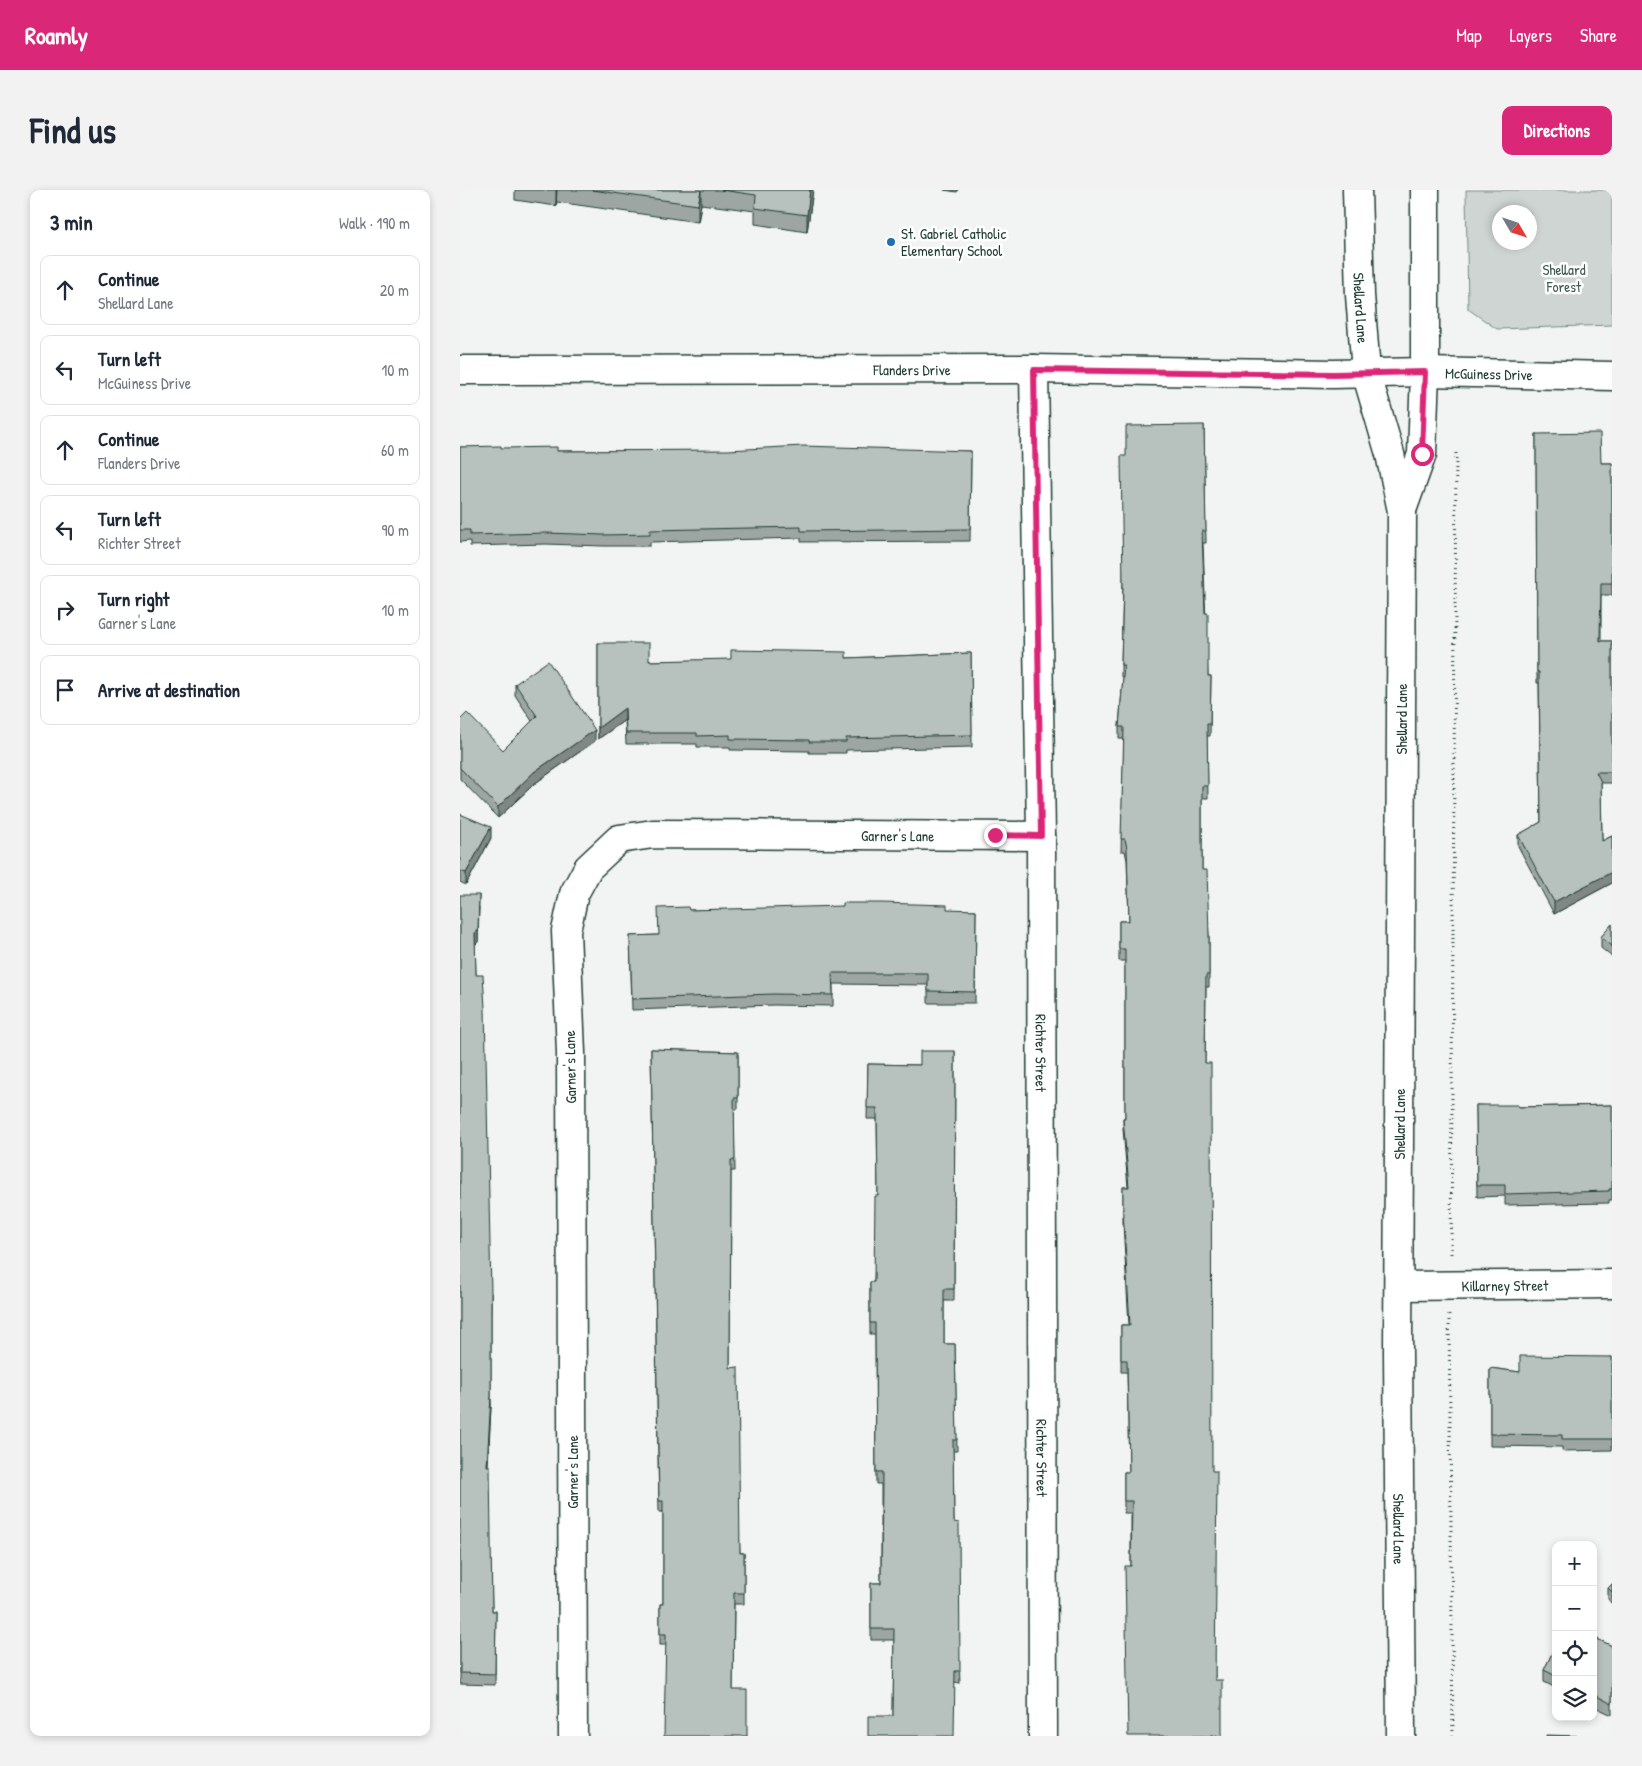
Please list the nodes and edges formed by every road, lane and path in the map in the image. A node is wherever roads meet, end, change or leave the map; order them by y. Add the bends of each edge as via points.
1 (1357, 190) edge
2 (1425, 190) edge
3 (460, 370) edge
4 (1034, 370) junction
5 (1366, 372) junction
6 (1425, 372) junction
7 (1612, 376) edge
8 (1456, 445) dead end
9 (1402, 511) junction
10 (1041, 836) junction
11 (1612, 1284) edge
12 (1399, 1286) junction
13 (1449, 1286) junction
14 (573, 1736) edge
15 (1043, 1736) edge
16 (1401, 1736) edge
17 (1453, 1736) edge

1 - 5 street, Shellard Lane
2 - 6 street, Shellard Lane
3 - 4 street, Flanders Drive
4 - 5 street, Flanders Drive
4 - 10 street, Richter Street
5 - 6 street, McGuiness Drive
5 - 9 street, Shellard Lane via 1390,454
6 - 7 street, McGuiness Drive
6 - 9 street, Shellard Lane via 1422,454
8 - 13 path via 1452,1231
9 - 12 street, Shellard Lane
10 - 14 street, Garner's Lane via 652,834 619,839 588,868 574,894 566,931 571,1053
10 - 15 street, Richter Street
11 - 13 street, Killarney Street
12 - 13 street, Killarney Street
12 - 16 street, Shellard Lane
13 - 17 path

